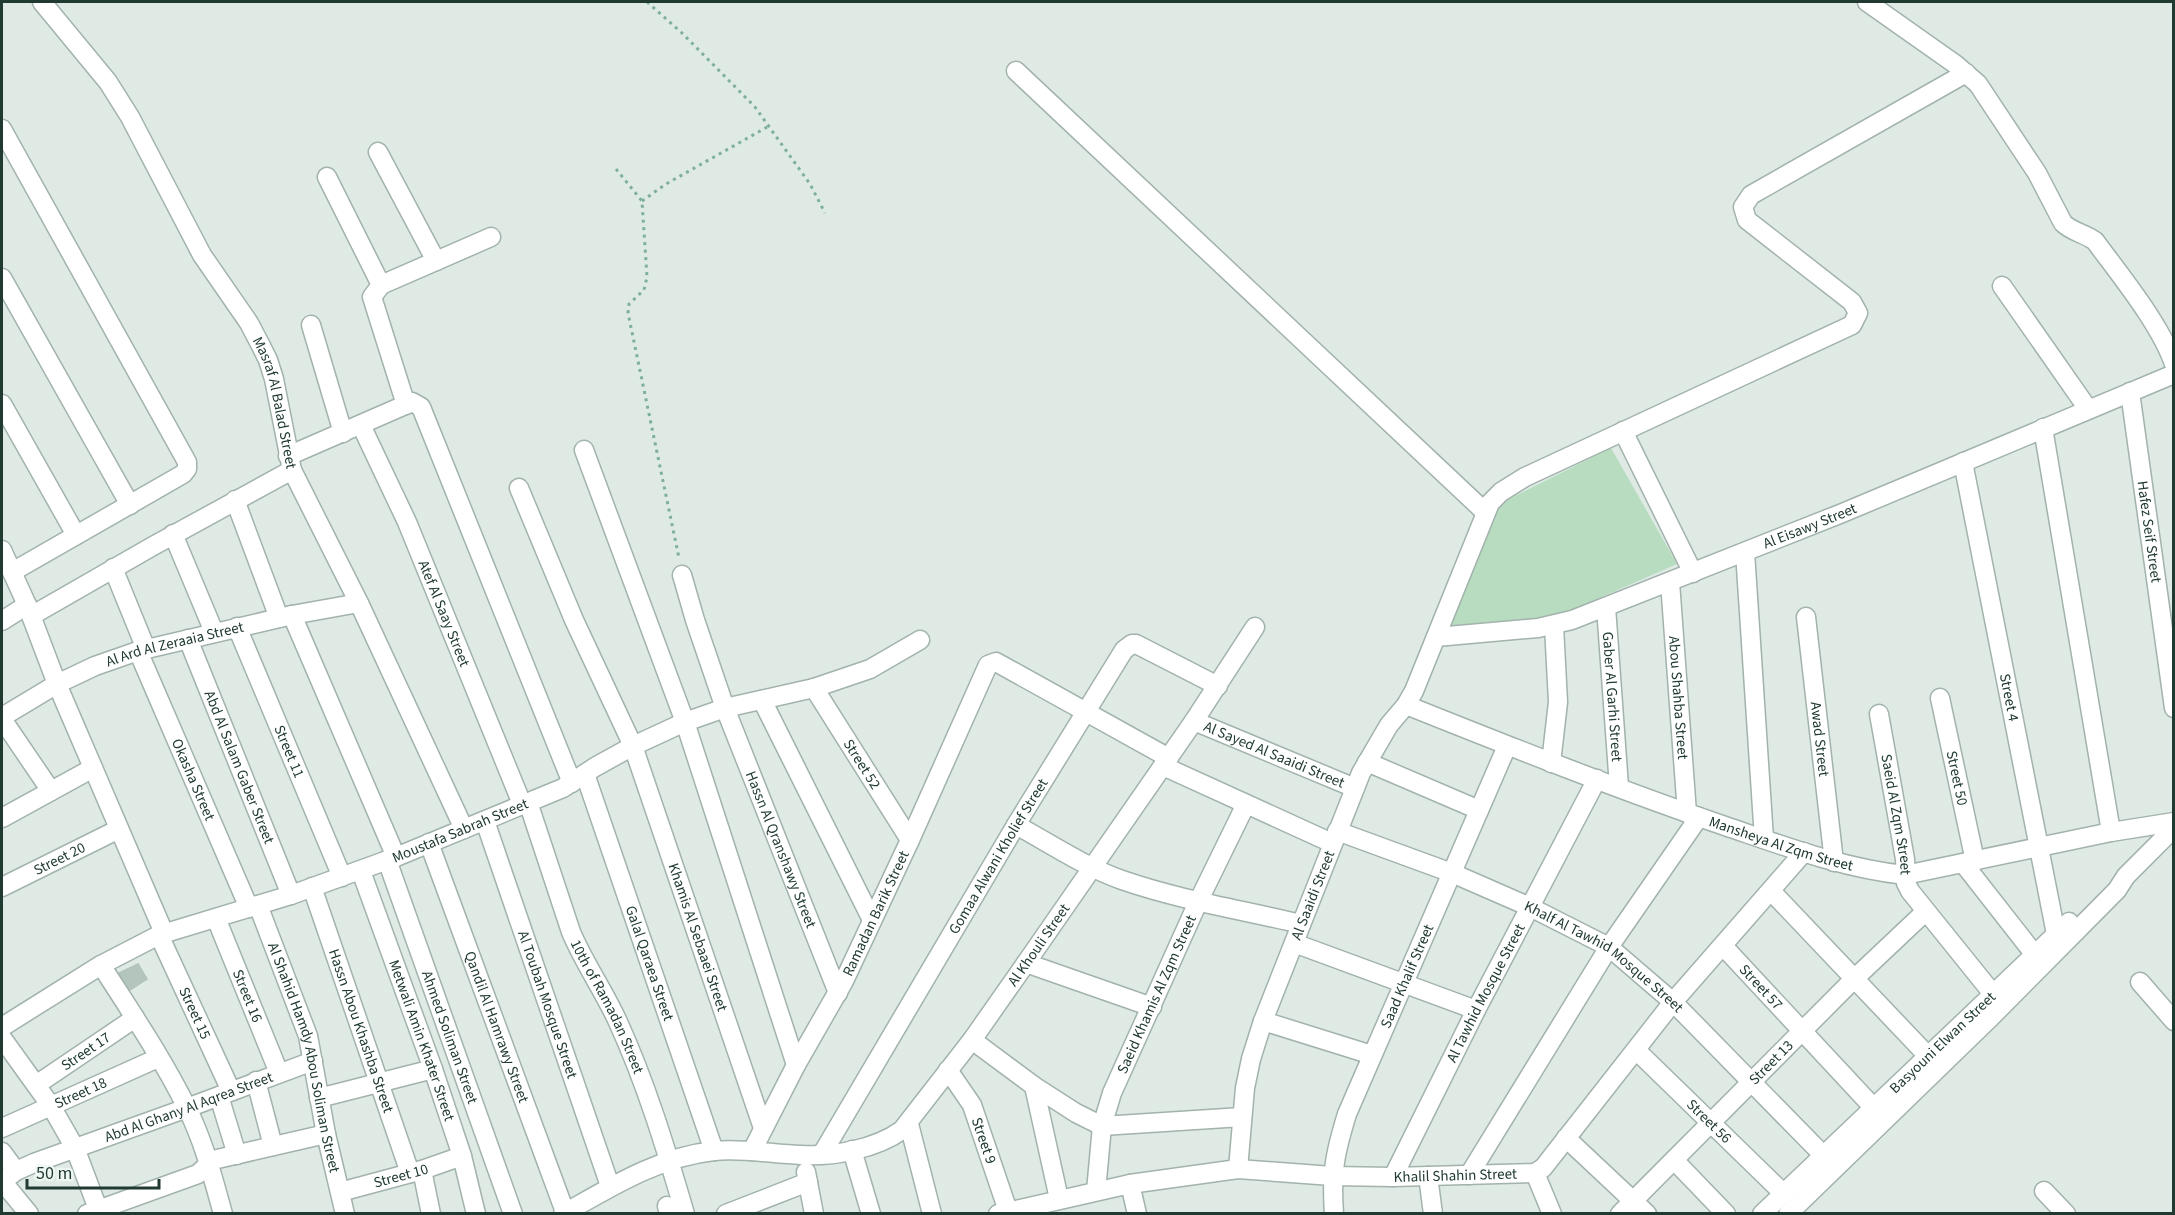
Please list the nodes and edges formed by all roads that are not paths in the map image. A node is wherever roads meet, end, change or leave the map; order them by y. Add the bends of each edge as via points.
1 (42, 2) edge
2 (1867, 2) edge
3 (1016, 70) dead end
4 (1966, 73) junction
5 (2, 129) edge
6 (378, 152) dead end
7 (327, 177) dead end
8 (491, 237) dead end
9 (436, 261) junction
10 (2, 278) edge
11 (381, 285) junction
12 (2002, 286) dead end
13 (311, 325) dead end
14 (2174, 364) edge
15 (2174, 374) edge
16 (2130, 392) junction
17 (2, 404) edge
18 (406, 405) junction
19 (2088, 409) junction
20 (361, 425) junction
21 (2043, 428) junction
22 (1623, 431) junction
23 (343, 433) junction
24 (584, 450) dead end
25 (1963, 462) junction
26 (290, 463) junction
27 (519, 488) dead end
28 (235, 501) junction
29 (130, 504) junction
30 (1485, 512) junction
31 (173, 534) junction
32 (76, 535) junction
33 (2, 550) edge
34 (1745, 552) junction
35 (113, 568) junction
36 (12, 572) junction
37 (1693, 573) junction
38 (682, 575) road end
39 (1670, 582) junction
40 (360, 603) junction
41 (1606, 607) junction
42 (29, 610) junction
43 (286, 616) junction
44 (1806, 616) dead end
45 (2, 621) edge
46 (1554, 626) junction
47 (237, 627) junction
48 (1255, 627) dead end
49 (214, 632) junction
50 (1436, 637) junction
51 (188, 639) junction
52 (920, 640) dead end
53 (142, 650) junction
54 (986, 667) joint
55 (57, 684) junction
56 (1218, 686) junction
57 (814, 688) junction
58 (1940, 698) dead end
59 (762, 700) junction
60 (1406, 705) junction
61 (725, 708) junction
62 (2174, 708) edge
63 (1087, 711) junction
64 (1879, 714) dead end
65 (2, 718) edge
66 (1194, 721) junction
67 (685, 722) junction
68 (633, 746) junction
69 (1507, 746) junction
70 (1166, 762) junction
71 (1367, 762) junction
72 (1551, 763) junction
73 (93, 768) junction
74 (579, 778) junction
75 (1597, 779) junction
76 (1619, 787) junction
77 (1354, 788) junction
78 (51, 791) junction
79 (525, 803) junction
80 (1246, 804) junction
81 (1479, 810) junction
82 (1693, 815) junction
83 (2, 818) edge
84 (485, 821) junction
85 (2174, 822) edge
86 (1016, 825) junction
87 (2174, 828) edge
88 (119, 829) junction
89 (464, 829) junction
90 (2111, 832) junction
91 (1335, 837) junction
92 (1764, 839) junction
93 (910, 840) junction
94 (429, 843) junction
95 (2038, 847) junction
96 (1804, 852) junction
97 (392, 859) junction
98 (1834, 862) junction
99 (1969, 862) junction
100 (1092, 867) junction
101 (361, 871) junction
102 (1452, 873) junction
103 (1905, 875) junction
104 (2126, 876) junction
105 (342, 877) junction
106 (2, 887) edge
107 (312, 887) junction
108 (1772, 891) junction
109 (291, 895) junction
110 (1199, 900) junction
111 (254, 907) junction
112 (1530, 908) junction
113 (1925, 912) junction
114 (216, 918) junction
115 (872, 920) junction
116 (1301, 924) junction
117 (161, 934) junction
118 (2056, 934) junction
119 (1293, 943) junction
120 (1609, 946) junction
121 (1723, 946) junction
122 (2035, 954) junction
123 (1026, 963) junction
124 (101, 965) junction
125 (1854, 979) junction
126 (2140, 982) dead end
127 (1404, 983) junction
128 (838, 993) junction
129 (1993, 994) junction
130 (1673, 1002) junction
131 (1152, 1007) junction
132 (1476, 1010) junction
133 (135, 1018) junction
134 (1263, 1021) junction
135 (2174, 1021) edge
136 (2, 1028) edge
137 (1803, 1031) junction
138 (2, 1038) edge
139 (972, 1040) junction
140 (1636, 1050) junction
141 (1372, 1055) junction
142 (1928, 1055) junction
143 (158, 1058) junction
144 (313, 1060) junction
145 (796, 1065) junction
146 (433, 1070) junction
147 (948, 1070) junction
148 (279, 1073) junction
149 (256, 1081) junction
150 (380, 1083) junction
151 (1751, 1083) junction
152 (36, 1085) junction
153 (1034, 1086) junction
154 (225, 1094) junction
155 (319, 1098) junction
156 (51, 1106) junction
157 (1873, 1107) junction
158 (187, 1108) junction
159 (1242, 1117) junction
160 (1711, 1123) junction
161 (909, 1124) junction
162 (1102, 1126) junction
163 (2, 1128) edge
164 (763, 1128) junction
165 (326, 1134) junction
166 (1566, 1138) junction
167 (273, 1146) junction
168 (75, 1148) junction
169 (852, 1150) junction
170 (714, 1151) junction
171 (752, 1151) junction
172 (2, 1152) edge
173 (822, 1154) junction
174 (237, 1155) junction
175 (1823, 1155) junction
176 (462, 1156) junction
177 (803, 1156) junction
178 (1674, 1160) junction
179 (669, 1161) junction
180 (209, 1162) junction
181 (1238, 1169) junction
182 (416, 1172) junction
183 (1535, 1173) junction
184 (1469, 1175) junction
185 (1332, 1176) junction
186 (1428, 1176) junction
187 (1393, 1177) junction
188 (6, 1178) edge
189 (808, 1182) junction
190 (1130, 1184) junction
191 (610, 1186) junction
192 (1096, 1191) junction
193 (2044, 1191) dead end
194 (340, 1192) junction
195 (1783, 1194) junction
196 (1634, 1200) junction
197 (1066, 1203) edge
198 (93, 1211) edge
199 (564, 1213) edge
200 (1005, 1213) edge
201 (29, 1214) edge
202 (223, 1214) edge
203 (345, 1214) edge
204 (431, 1214) edge
205 (476, 1214) edge
206 (513, 1214) edge
207 (685, 1214) edge
208 (726, 1214) edge
209 (814, 1214) edge
210 (871, 1214) edge
211 (932, 1214) edge
212 (1137, 1214) edge
213 (1334, 1214) edge
214 (1433, 1214) edge
215 (1552, 1214) edge
216 (1620, 1214) edge
217 (1647, 1214) edge
218 (1726, 1214) edge
219 (1762, 1214) edge
220 (1788, 1214) edge
221 (2066, 1214) edge

1 - 26 street, Masraf Al Balad Street via 108,82 202,255 249,323 268,360
2 - 4 street
3 - 30 street
4 - 14 street via 1978,84 2031,163 2062,223 2095,241 2135,295
4 - 22 street, Al Saaidi Street via 1751,195 1743,207 1747,220 1852,302 1858,314 1852,325
5 - 29 street via 187,462 183,474
6 - 9 street
7 - 11 street
8 - 9 street
9 - 11 street
10 - 29 street
11 - 18 street via 372,297
12 - 19 street
13 - 23 street
15 - 16 street, Al Eisawy Street
16 - 19 street, Al Eisawy Street
16 - 62 street, Hafez Seif Street
17 - 32 street
18 - 20 street
18 - 74 street, Galal Qaraea Street via 416,402 421,407
19 - 21 street, Al Eisawy Street
20 - 23 street
20 - 79 street, Atef Al Saay Street via 407,522
21 - 25 street, Al Eisawy Street
21 - 90 street
22 - 30 street, Al Saaidi Street via 1525,477 1501,492
22 - 37 street
23 - 26 street
24 - 67 street
25 - 34 street, Al Eisawy Street
25 - 95 street, Street 4
26 - 28 street
26 - 40 street, Masraf Al Balad Street
27 - 68 street, Khamis Al Sebaaei Street via 574,621
28 - 31 street
28 - 43 street, Ahmed Soliman Street
29 - 32 street
30 - 50 street, Al Saaidi Street
31 - 35 street
31 - 49 street
32 - 36 street
33 - 36 street, Street 15
34 - 37 street, Al Eisawy Street
34 - 92 street
35 - 42 street
35 - 53 street, Okasha Street
36 - 42 street, Street 15
37 - 39 street, Al Eisawy Street
38 - 61 street, Hassn Al Qranshawy Street
39 - 41 street, Al Eisawy Street
39 - 82 street, Abou Shahba Street
40 - 43 street, Al Ard Al Zeraaia Street
40 - 89 street, Masraf Al Balad Street
41 - 46 street, Al Eisawy Street
41 - 76 street, Gaber Al Garhi Street
42 - 45 street
42 - 55 street, Street 15
43 - 47 street, Al Ard Al Zeraaia Street
43 - 97 street, Ahmed Soliman Street
44 - 98 street, Awad Street
46 - 50 street, Al Eisawy Street
46 - 72 street via 1558,702
47 - 49 street, Al Ard Al Zeraaia Street
47 - 105 street, Street 11
48 - 56 street, Al Khouli Street
49 - 51 street, Al Ard Al Zeraaia Street
50 - 60 street, Al Saaidi Street
51 - 53 street, Al Ard Al Zeraaia Street
51 - 109 street, Abd Al Salam Gaber Street
52 - 57 street, Moustafa Sabrah Street via 870,669
53 - 55 street, Al Ard Al Zeraaia Street
53 - 111 street, Okasha Street
54 - 63 street, Khalf Al Tawhid Mosque Street via 996,662
54 - 93 street, Ramadan Barik Street
55 - 65 street, Al Ard Al Zeraaia Street
55 - 73 street, Street 15
56 - 63 street, Gomaa Alwani Kholief Street via 1132,644 1124,650
56 - 66 street, Al Khouli Street
57 - 59 street, Moustafa Sabrah Street
57 - 93 street, Street 52
58 - 99 street, Street 50
59 - 61 street, Moustafa Sabrah Street
59 - 115 street
60 - 69 street, Mansheya Al Zqm Street
60 - 71 street, Al Saaidi Street
61 - 67 street, Moustafa Sabrah Street
61 - 128 street, Hassn Al Qranshawy Street
63 - 70 street, Khalf Al Tawhid Mosque Street
63 - 86 street, Gomaa Alwani Kholief Street
64 - 103 street, Saeid Al Zqm Street
65 - 78 street
66 - 70 street, Al Khouli Street
66 - 77 street, Al Sayed Al Saaidi Street
67 - 68 street, Moustafa Sabrah Street
67 - 145 street
68 - 74 street, Moustafa Sabrah Street
68 - 164 street, Khamis Al Sebaaei Street
69 - 72 street, Mansheya Al Zqm Street
69 - 81 street, Saad Khalif Street
70 - 80 street, Khalf Al Tawhid Mosque Street
70 - 100 street, Al Khouli Street
71 - 77 street, Al Saaidi Street
71 - 81 street
72 - 75 street, Mansheya Al Zqm Street
73 - 78 street
73 - 88 street, Street 15
74 - 79 street, Moustafa Sabrah Street
74 - 170 street, Galal Qaraea Street
75 - 76 street, Mansheya Al Zqm Street
75 - 112 street, Al Tawhid Mosque Street
76 - 82 street, Mansheya Al Zqm Street
77 - 91 street, Al Saaidi Street
78 - 83 street
79 - 84 street, Moustafa Sabrah Street
79 - 179 street, 10th of Ramadan Street via 571,932 617,1019
80 - 91 street, Khalf Al Tawhid Mosque Street
80 - 110 street, Saeid Khamis Al Zqm Street
81 - 102 street, Saad Khalif Street
82 - 92 street, Mansheya Al Zqm Street
82 - 120 street
84 - 89 street, Moustafa Sabrah Street
84 - 191 street, Al Toubah Mosque Street
85 - 90 street, Mansheya Al Zqm Street
86 - 100 street
86 - 173 street, Gomaa Alwani Kholief Street
87 - 104 street, Basyouni Elwan Street
88 - 106 street, Street 20
88 - 117 street, Street 15
89 - 94 street, Moustafa Sabrah Street
90 - 95 street, Mansheya Al Zqm Street
91 - 102 street, Khalf Al Tawhid Mosque Street
91 - 116 street, Al Saaidi Street
92 - 96 street, Mansheya Al Zqm Street
93 - 115 street, Ramadan Barik Street
94 - 97 street, Moustafa Sabrah Street
94 - 199 street, Qandil Al Hamrawy Street
95 - 99 street, Mansheya Al Zqm Street
95 - 118 street, Street 4
96 - 98 street, Mansheya Al Zqm Street
96 - 108 street, Khalil Shahin Street
97 - 101 street, Moustafa Sabrah Street
97 - 206 street, Ahmed Soliman Street
98 - 103 street, Mansheya Al Zqm Street
99 - 103 street, Mansheya Al Zqm Street
99 - 122 street
100 - 110 street via 1148,888
100 - 123 street, Al Khouli Street
101 - 105 street, Moustafa Sabrah Street
101 - 146 street, Metwali Amin Khater Street
102 - 112 street, Khalf Al Tawhid Mosque Street
102 - 127 street, Saad Khalif Street
103 - 113 street, Saeid Al Zqm Street via 1910,891
104 - 118 street, Basyouni Elwan Street via 2116,880
104 - 220 street, Basyouni Elwan Street via 2117,890 1991,1017
105 - 107 street, Moustafa Sabrah Street
107 - 109 street, Moustafa Sabrah Street
107 - 150 street, Hassn Abou Khashba Street
108 - 121 street, Khalil Shahin Street
108 - 125 street
109 - 111 street, Moustafa Sabrah Street
110 - 116 street
110 - 131 street, Saeid Khamis Al Zqm Street
111 - 114 street, Moustafa Sabrah Street
111 - 144 street, Al Shahid Hamdy Abou Soliman Street via 308,1036
112 - 120 street, Khalf Al Tawhid Mosque Street
112 - 132 street, Al Tawhid Mosque Street
113 - 125 street, Street 13
113 - 129 street, Saeid Al Zqm Street
114 - 117 street, Moustafa Sabrah Street
114 - 148 street, Street 16
115 - 128 street, Ramadan Barik Street
116 - 119 street, Al Saaidi Street
117 - 124 street, Moustafa Sabrah Street
117 - 154 street, Street 15
118 - 122 street, Basyouni Elwan Street
119 - 127 street
119 - 134 street, Al Saaidi Street
120 - 130 street, Khalf Al Tawhid Mosque Street
120 - 184 street
121 - 130 street, Khalil Shahin Street
121 - 137 street, Street 57
122 - 129 street, Basyouni Elwan Street
123 - 131 street
123 - 139 street, Al Khouli Street
124 - 133 street
124 - 136 street, Moustafa Sabrah Street
125 - 137 street, Street 13
125 - 142 street
126 - 135 street
127 - 132 street
127 - 141 street, Saad Khalif Street
128 - 145 street, Ramadan Barik Street
129 - 142 street, Basyouni Elwan Street
130 - 140 street, Khalil Shahin Street
130 - 151 street, Khalf Al Tawhid Mosque Street
131 - 162 street, Saeid Khamis Al Zqm Street via 1112,1093
132 - 187 street, Al Tawhid Mosque Street
133 - 143 street
133 - 152 street, Street 17
134 - 141 street
134 - 159 street, Al Saaidi Street via 1251,1059
137 - 151 street, Street 13
137 - 157 street, Street 57
138 - 152 street
139 - 147 street, Al Khouli Street
139 - 153 street
140 - 160 street, Street 56
140 - 166 street, Khalil Shahin Street
141 - 185 street, Saad Khalif Street via 1347,1114
142 - 157 street, Basyouni Elwan Street
143 - 156 street, Street 18
143 - 158 street
144 - 148 street, Abd Al Ghany Al Aqrea Street
144 - 155 street, Al Shahid Hamdy Abou Soliman Street
145 - 164 street, Ramadan Barik Street
146 - 150 street
146 - 176 street, Metwali Amin Khater Street
147 - 161 street, Al Khouli Street
147 - 200 street, Street 9 via 978,1119
148 - 149 street, Abd Al Ghany Al Aqrea Street
149 - 154 street, Abd Al Ghany Al Aqrea Street
149 - 167 street
150 - 155 street
150 - 182 street, Hassn Abou Khashba Street
151 - 160 street, Street 13
151 - 175 street, Khalf Al Tawhid Mosque Street
152 - 156 street
153 - 162 street
153 - 197 street
154 - 158 street, Abd Al Ghany Al Aqrea Street
154 - 174 street, Street 15
155 - 165 street, Al Shahid Hamdy Abou Soliman Street
156 - 163 street, Street 18
156 - 168 street
157 - 175 street, Basyouni Elwan Street
158 - 168 street, Abd Al Ghany Al Aqrea Street
158 - 180 street
159 - 162 street
159 - 181 street, Al Saaidi Street
160 - 178 street, Street 13
160 - 195 street, Street 56
161 - 169 street, Al Khouli Street via 888,1139
161 - 211 street
162 - 192 street, Saeid Khamis Al Zqm Street
164 - 171 street, Ramadan Barik Street
165 - 167 street
165 - 194 street, Al Shahid Hamdy Abou Soliman Street
166 - 183 street, Khalil Shahin Street
166 - 196 street
167 - 174 street
168 - 188 street, Abd Al Ghany Al Aqrea Street
168 - 198 street
169 - 173 street, Al Khouli Street
169 - 210 street
170 - 171 street, Al Khouli Street
170 - 179 street, Al Khouli Street
171 - 177 street, Al Khouli Street
172 - 188 street
173 - 177 street, Al Khouli Street
174 - 180 street
175 - 195 street, Basyouni Elwan Street
176 - 182 street, Street 10
176 - 205 street, Metwali Amin Khater Street
177 - 189 street
178 - 196 street, Street 13
178 - 218 street
179 - 191 street, Al Khouli Street
179 - 207 street, 10th of Ramadan Street
180 - 198 street via 198,1174
180 - 202 street
181 - 185 street, Khalil Shahin Street
181 - 190 street, Khalil Shahin Street
182 - 194 street, Street 10
182 - 204 street, Hassn Abou Khashba Street
183 - 184 street, Khalil Shahin Street
183 - 215 street
184 - 186 street, Khalil Shahin Street
185 - 187 street, Khalil Shahin Street
185 - 213 street, Saad Khalif Street
186 - 187 street, Khalil Shahin Street
186 - 214 street
188 - 201 street
189 - 208 street
189 - 209 street
190 - 192 street, Khalil Shahin Street
190 - 212 street
191 - 199 street, Al Khouli Street
192 - 197 street, Khalil Shahin Street
193 - 221 street
194 - 203 street, Al Shahid Hamdy Abou Soliman Street
195 - 219 street, Basyouni Elwan Street
196 - 216 street, Street 13
196 - 217 street
197 - 200 street, Khalil Shahin Street

